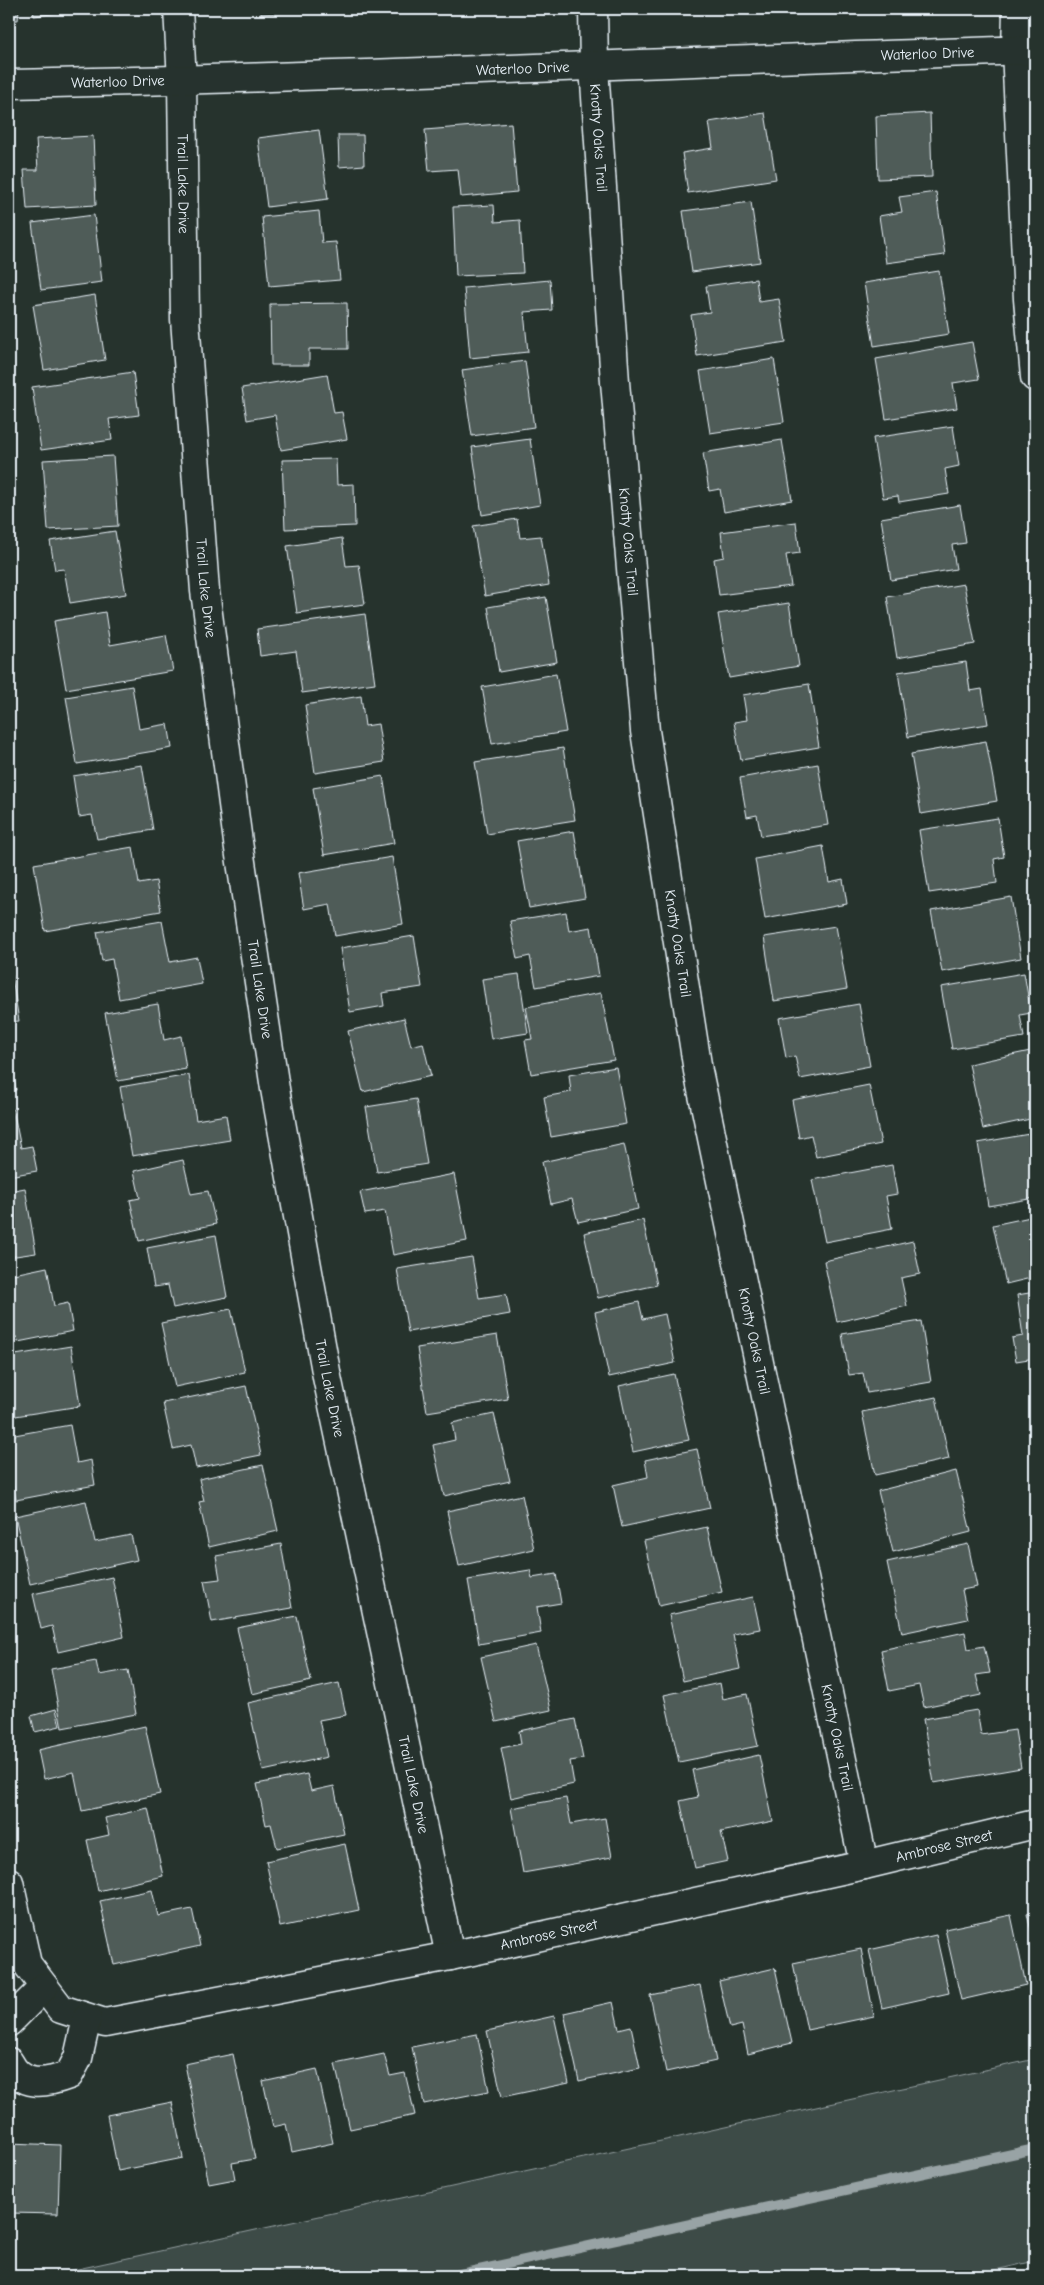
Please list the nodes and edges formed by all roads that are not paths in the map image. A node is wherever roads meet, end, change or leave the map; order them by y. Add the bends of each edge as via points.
1 (178, 9) edge
2 (593, 9) edge
3 (1017, 9) edge
4 (1026, 50) edge
5 (594, 67) junction
6 (182, 80) junction
7 (9, 84) edge
8 (1035, 377) edge
9 (1035, 1824) edge
10 (864, 1865) junction
11 (9, 1882) edge
12 (450, 1956) junction
13 (44, 1987) junction
14 (87, 2018) junction
15 (9, 2022) edge
16 (9, 2062) edge

1 - 6 street, Trail Lake Drive
2 - 5 street, Knotty Oaks Trail
3 - 4 street
4 - 5 street, Waterloo Drive
4 - 8 street via 1028,299
5 - 6 street, Waterloo Drive
5 - 10 street, Knotty Oaks Trail via 614,382 645,731 698,1071
6 - 7 street, Waterloo Drive
6 - 12 street, Trail Lake Drive via 186,338 205,591 238,842 275,1090 327,1377
9 - 10 street, Ambrose Street
10 - 12 street, Ambrose Street
11 - 13 street via 28,1964
12 - 14 street, Ambrose Street via 105,2023
13 - 14 street, Ambrose Street via 60,2009
13 - 15 street
14 - 16 street via 78,2058 69,2075 53,2081 34,2082 15,2073

